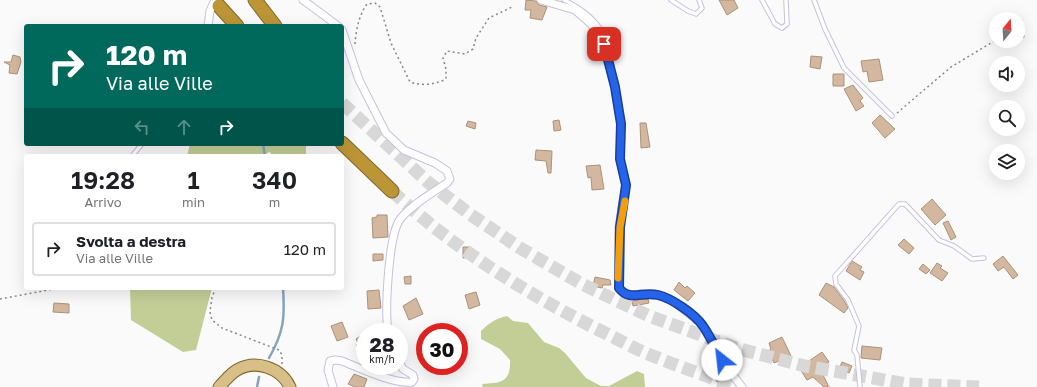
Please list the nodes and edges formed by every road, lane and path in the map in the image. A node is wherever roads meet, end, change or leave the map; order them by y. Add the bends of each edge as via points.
1 (255, 0) edge
2 (303, 0) edge
3 (541, 0) edge
4 (564, 0) edge
5 (672, 0) edge
6 (699, 0) edge
7 (762, 0) edge
8 (786, 0) edge
9 (814, 0) edge
10 (217, 3) edge
11 (512, 7) dead end
12 (208, 24) edge
13 (235, 24) edge
14 (273, 24) edge
15 (335, 24) edge
16 (344, 35) edge
17 (989, 44) edge
18 (352, 55) junction
19 (609, 61) junction
20 (892, 116) joint
21 (344, 145) edge
22 (140, 146) edge
23 (134, 154) edge
24 (392, 191) tunnel mouth
25 (984, 258) dead end
26 (48, 290) edge
27 (215, 290) edge
28 (0, 299) edge
29 (388, 323) edge
30 (356, 366) edge
31 (408, 372) edge
32 (281, 373) junction
33 (382, 375) edge
34 (220, 387) edge
35 (290, 387) edge
36 (333, 387) edge
37 (742, 387) edge
38 (860, 387) edge

1 - 14 highway
2 - 15 street
3 - 19 street via 575,10 592,25 604,44
4 - 19 lane via 580,8 601,28 612,47
5 - 6 lane via 696,14 702,8
7 - 8 lane via 775,24 782,28 787,24
9 - 20 lane via 844,68
10 - 12 street via 210,11
10 - 13 highway
11 - 18 path via 489,18 476,38 473,49 465,54 448,51 443,58 446,79 440,82 418,85 410,82 391,43 380,7 375,3 367,4 364,9
16 - 18 street
17 - 20 path via 951,68
18 - 29 street via 360,80 386,133 404,150 447,171 450,179 405,214 396,225 390,252
19 - 37 street via 621,124 620,159 626,185 620,227 619,288 624,294 632,296 658,295 674,301 702,324 722,360
21 - 24 highway
22 - 23 lane
25 - 38 lane via 972,259 940,240 905,204 898,204 835,276 836,284 848,300 859,326 854,350 857,355
26 - 28 path
27 - 32 path via 210,312 212,320 222,328 279,350 283,361
30 - 36 street via 342,361 330,362 328,370
31 - 33 street via 414,379 412,382
32 - 34 main road via 263,366 245,367 232,373
32 - 35 main road

